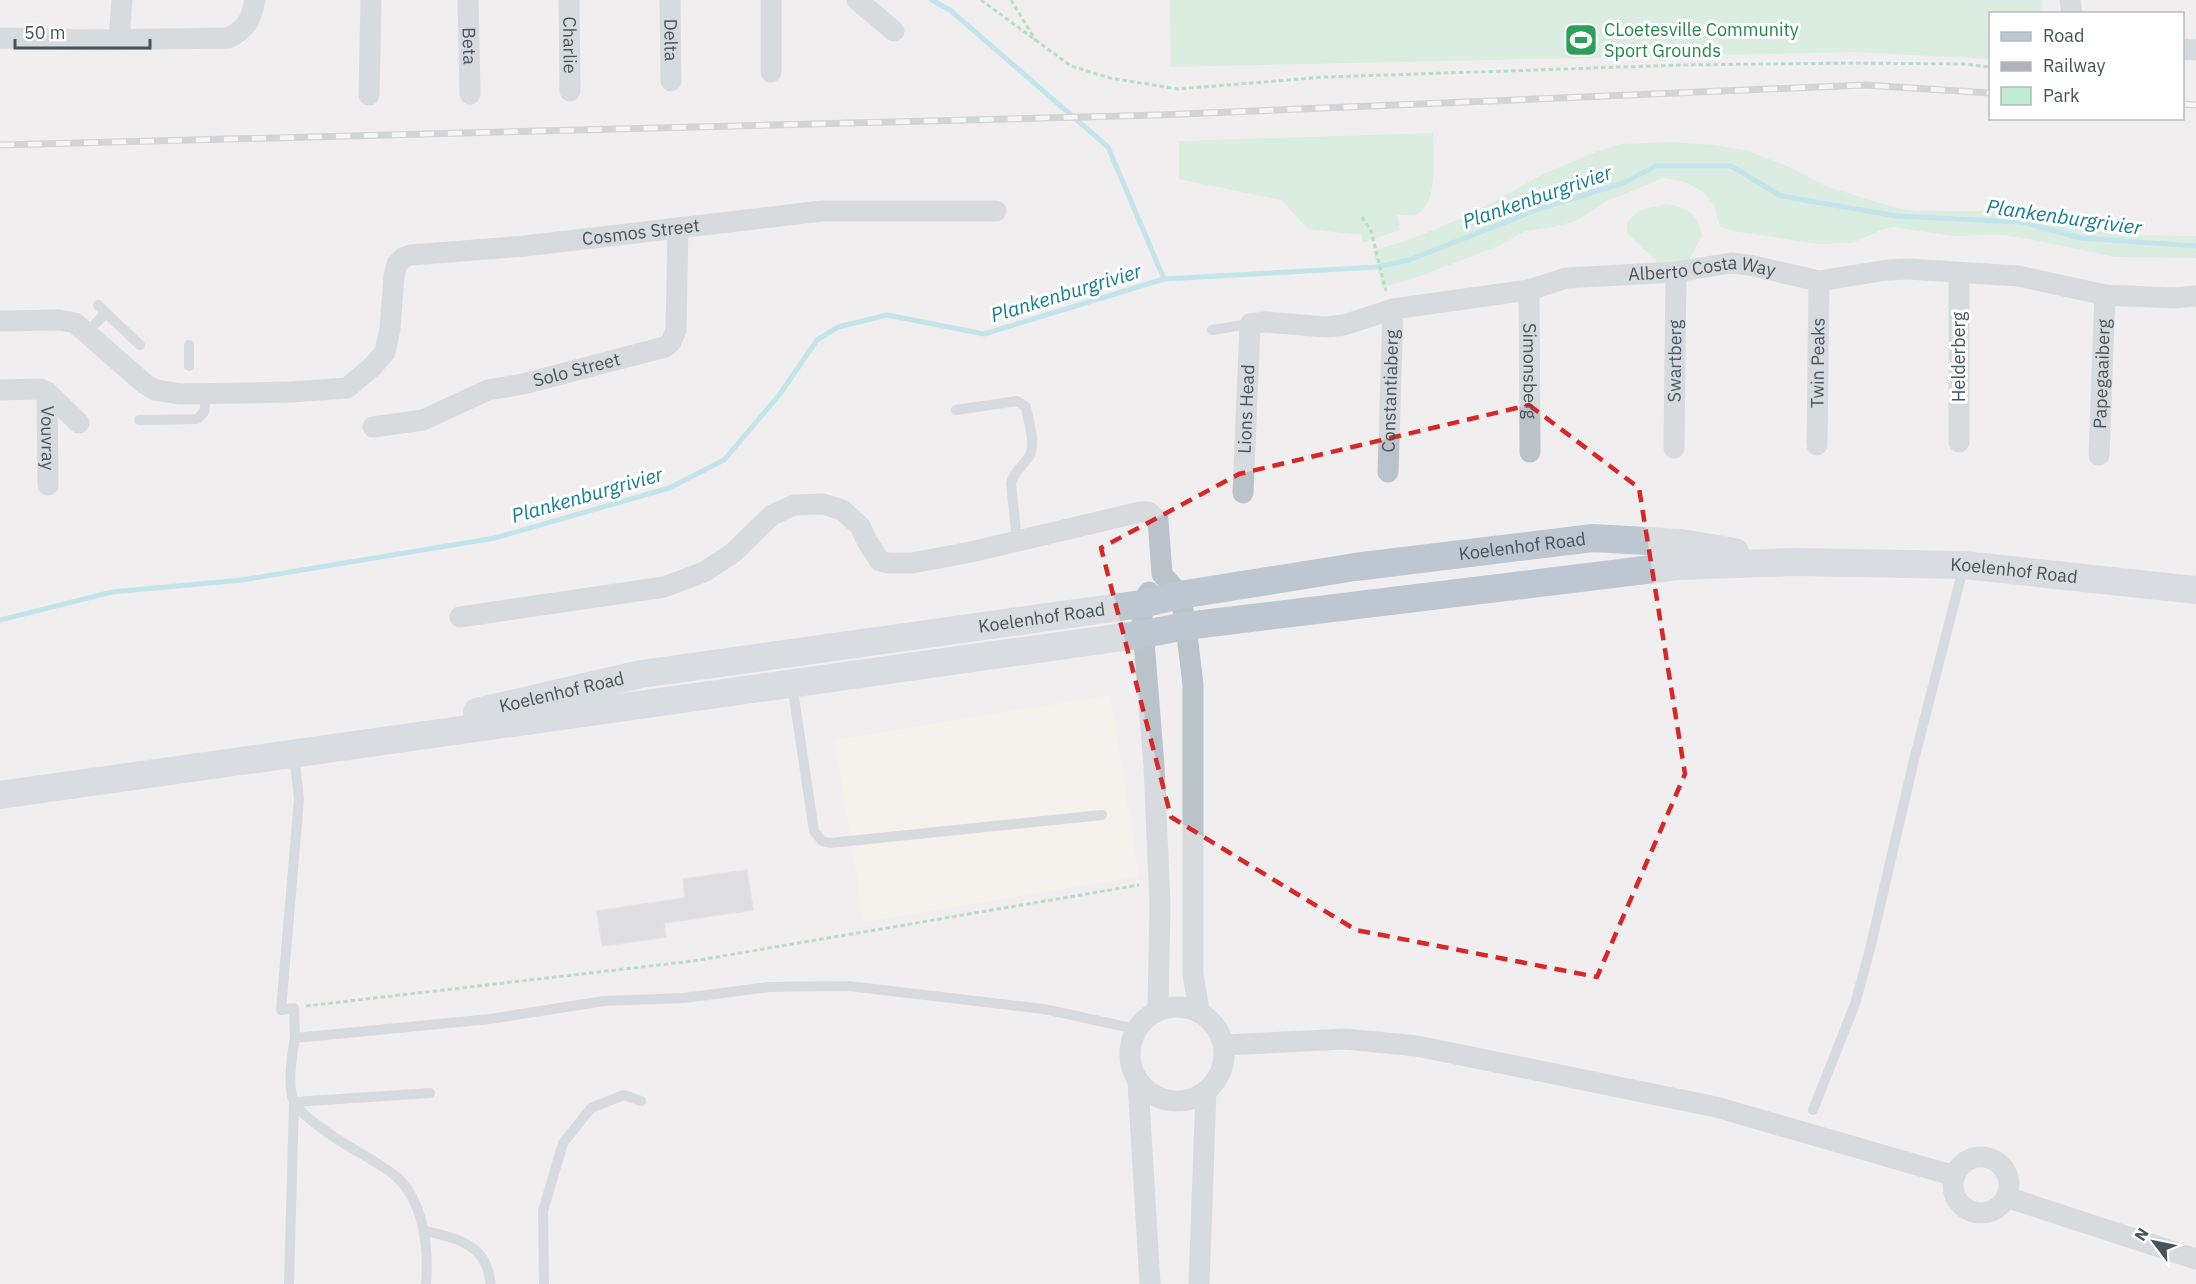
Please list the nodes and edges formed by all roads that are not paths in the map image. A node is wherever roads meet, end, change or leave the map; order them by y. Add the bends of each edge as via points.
1 (122, 0) edge
2 (255, 0) edge
3 (371, 0) edge
4 (468, 0) edge
5 (569, 0) edge
6 (670, 0) edge
7 (771, 0) edge
8 (857, 0) edge
9 (894, 31) dead end
10 (0, 38) edge
11 (119, 39) junction
12 (771, 72) dead end
13 (671, 81) dead end
14 (570, 91) dead end
15 (470, 94) dead end
16 (369, 95) dead end
17 (996, 211) dead end
18 (678, 229) junction
19 (1676, 272) junction
20 (1959, 273) junction
21 (1819, 281) junction
22 (1528, 290) junction
23 (2104, 295) junction
24 (2196, 296) edge
25 (1391, 304) junction
26 (0, 321) edge
27 (1250, 324) junction
28 (1212, 330) dead end
29 (87, 332) junction
30 (140, 345) dead end
31 (189, 345) dead end
32 (189, 366) dead end
33 (0, 390) edge
34 (47, 392) junction
35 (207, 393) junction
36 (956, 410) dead end
37 (139, 420) dead end
38 (79, 423) dead end
39 (374, 427) dead end
40 (1959, 442) dead end
41 (1817, 445) dead end
42 (1674, 448) dead end
43 (1530, 452) dead end
44 (2099, 455) dead end
45 (1388, 472) dead end
46 (48, 485) dead end
47 (1243, 493) dead end
48 (1017, 541) junction
49 (1795, 562) junction
50 (1964, 565) junction
51 (1171, 584) junction
52 (2196, 590) edge
53 (1141, 604) junction
54 (460, 617) dead end
55 (1186, 626) junction
56 (1144, 634) junction
57 (792, 684) junction
58 (294, 755) junction
59 (0, 795) edge
60 (1102, 815) dead end
61 (1158, 1010) junction
62 (1199, 1011) junction
63 (1136, 1029) junction
64 (295, 1038) junction
65 (1224, 1045) junction
66 (1138, 1083) junction
67 (1206, 1091) junction
68 (430, 1093) dead end
69 (641, 1101) dead end
70 (294, 1102) junction
71 (1813, 1110) dead end
72 (1955, 1176) junction
73 (2006, 1197) junction
74 (425, 1231) junction
75 (2196, 1259) edge
76 (289, 1284) edge
77 (426, 1284) edge
78 (491, 1284) edge
79 (544, 1284) edge
80 (1150, 1284) edge
81 (1199, 1284) edge

1 - 11 street
2 - 11 street via 247,26 228,38
3 - 16 street
4 - 15 street, Beta
5 - 14 street, Charlie
6 - 13 street, Delta
7 - 12 street
8 - 9 street
10 - 11 street
17 - 18 street, Cosmos Street via 822,211
18 - 35 street, Cosmos Street via 404,257 394,276 385,352 347,388
18 - 39 street, Solo Street via 676,330 665,347 488,390 423,420
19 - 21 street, Alberto Costa Way via 1731,263
19 - 22 street, Alberto Costa Way via 1566,278
19 - 42 street, Swartberg
20 - 21 street, Alberto Costa Way via 1887,270
20 - 23 street, Alberto Costa Way via 2018,276
20 - 40 street, Helderberg
21 - 41 street, Twin Peaks
22 - 25 street, Alberto Costa Way
22 - 43 street, Simonsberg
23 - 24 street, Alberto Costa Way
23 - 44 street, Papegaaiberg
25 - 27 street, Alberto Costa Way via 1344,325
25 - 45 street, Constantiaberg
26 - 29 street via 68,321
27 - 28 lane, Alberto Costa Way
27 - 47 street, Lions Head
29 - 30 lane via 102,309
29 - 35 street via 155,390
31 - 32 lane
33 - 34 street, Vouvray
34 - 38 street, Vouvray
34 - 46 street, Vouvray
35 - 37 lane via 204,412 197,419
36 - 48 lane via 1017,401 1026,407 1032,447 1011,483
48 - 51 street via 1148,512 1158,520
48 - 54 street via 889,563 880,561 860,526 842,510 824,504 794,505 772,515 733,553 704,572 664,587
49 - 50 main road, Koelenhof Road
49 - 51 main road, Koelenhof Road via 1681,543 1593,538 1355,567
49 - 55 main road, Koelenhof Road via 1678,566
50 - 52 main road, Koelenhof Road
50 - 71 lane via 1868,960
51 - 53 main road, Koelenhof Road
51 - 55 street
53 - 56 street
53 - 58 main road, Koelenhof Road via 641,674
55 - 56 main road, Koelenhof Road
55 - 62 street via 1193,685 1193,974
56 - 57 main road, Koelenhof Road
56 - 61 street via 1159,882
57 - 58 main road, Koelenhof Road
57 - 60 lane via 814,831 822,841
58 - 59 main road, Koelenhof Road
58 - 64 lane via 299,799 281,1010 294,1008
61 - 62 street via 1185,1006
61 - 63 street
62 - 65 street via 1219,1032
63 - 64 lane via 1044,1009 849,986 769,987 684,998 604,1001 490,1019
63 - 66 street via 1129,1056
64 - 70 lane via 291,1081
65 - 67 street via 1221,1071
65 - 72 street via 1345,1039 1417,1046 1716,1107
66 - 67 street via 1163,1100 1178,1102
66 - 80 street
67 - 81 street
68 - 70 lane
69 - 79 lane via 624,1095 591,1108 563,1143 543,1211
70 - 74 lane via 337,1140 395,1176 408,1192
70 - 76 lane
72 - 73 street via 1958,1201 1972,1212 1989,1212
72 - 73 street via 1966,1162 1991,1159 2008,1178
73 - 75 street
74 - 77 lane
74 - 78 lane via 457,1238 475,1251 486,1264

